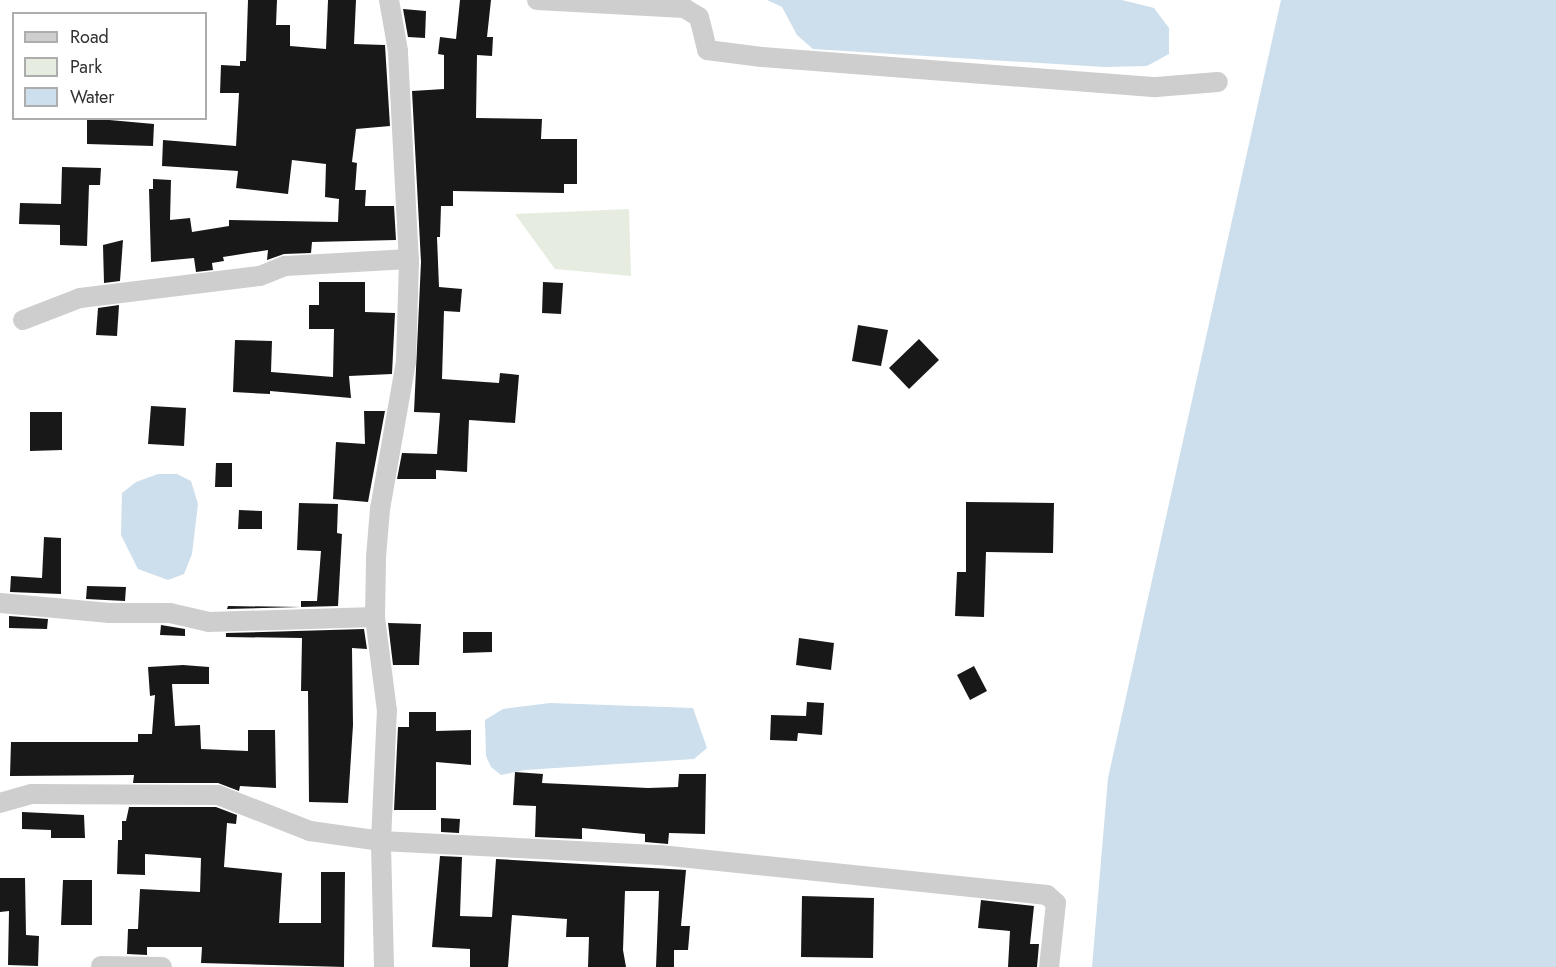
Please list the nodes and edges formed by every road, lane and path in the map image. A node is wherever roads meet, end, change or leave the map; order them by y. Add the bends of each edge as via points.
1 (389, 0) edge
2 (537, 0) edge
3 (1218, 82) dead end
4 (409, 259) junction
5 (23, 320) dead end
6 (0, 603) edge
7 (375, 617) junction
8 (0, 803) edge
9 (381, 842) junction
10 (101, 966) edge
11 (162, 967) edge
12 (384, 967) edge
13 (1049, 967) edge

1 - 4 street via 401,91
2 - 3 street via 684,8 699,17 707,50 762,57 1156,87
4 - 5 street via 285,266 261,276 80,298
4 - 7 street via 406,362 380,509
6 - 7 street via 110,613 170,613 208,622
7 - 9 street via 387,711
8 - 9 street via 32,794 218,795 310,831
9 - 12 street
9 - 13 street via 660,855 1047,895 1056,903
10 - 11 street

